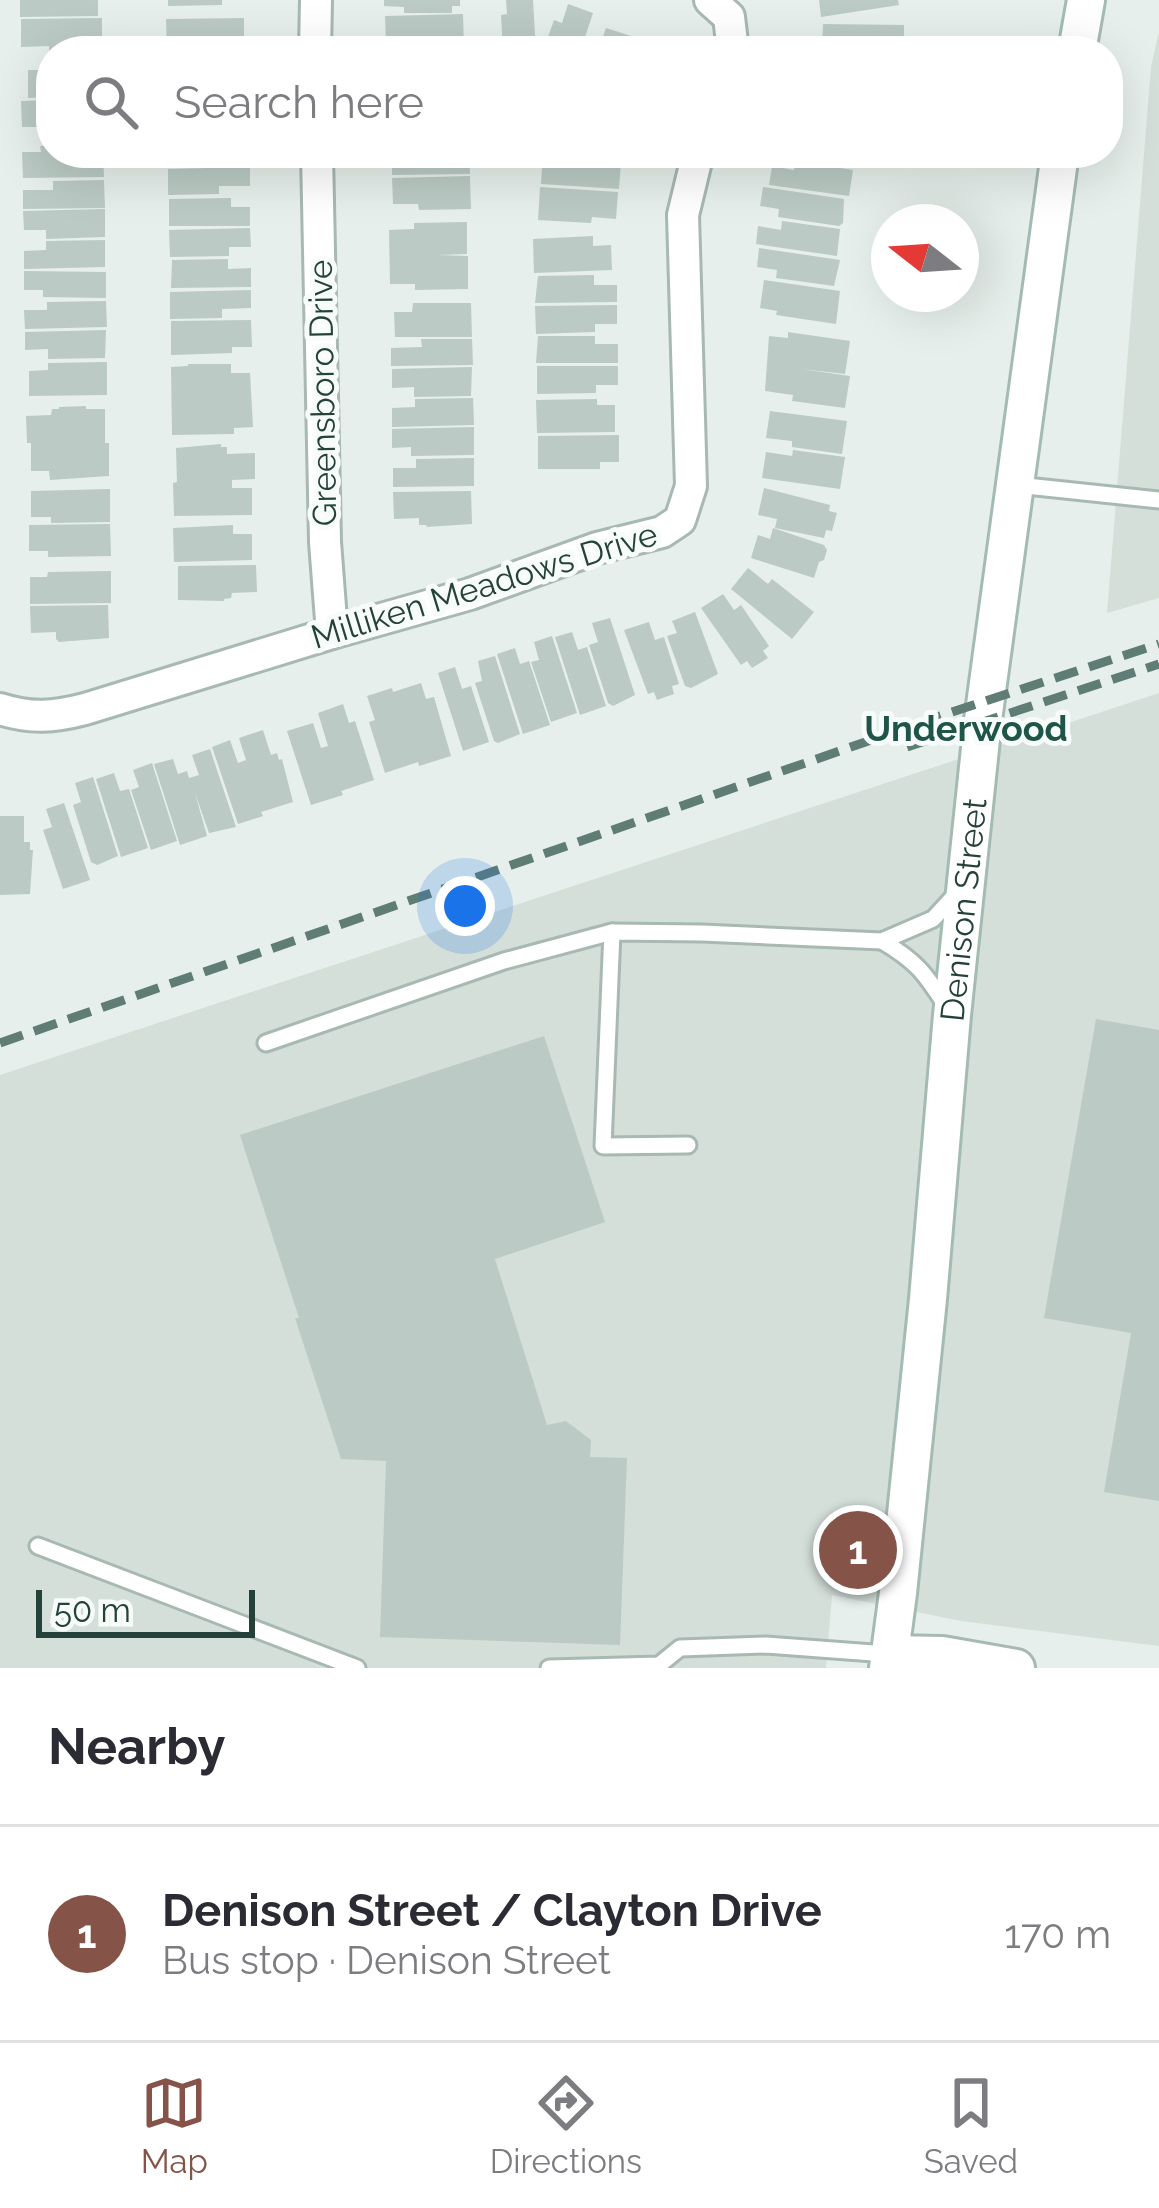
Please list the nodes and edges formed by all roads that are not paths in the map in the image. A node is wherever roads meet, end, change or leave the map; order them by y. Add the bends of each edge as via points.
1 (316, 0) edge
2 (710, 0) edge
3 (1086, 0) edge
4 (315, 36) edge
5 (731, 36) edge
6 (1080, 36) edge
7 (317, 168) edge
8 (694, 168) edge
9 (1058, 168) edge
10 (1014, 485) junction
11 (1159, 500) edge
12 (332, 633) junction
13 (0, 709) edge
14 (966, 884) junction
15 (612, 932) junction
16 (882, 941) junction
17 (952, 1015) junction
18 (266, 1042) dead end
19 (688, 1145) dead end
20 (38, 1546) dead end
21 (889, 1661) edge
22 (357, 1668) edge
23 (549, 1668) edge
24 (1016, 1668) edge

1 - 4 street
2 - 5 street via 729,17
3 - 6 main road
7 - 12 street, Greensboro Drive
8 - 12 street, Milliken Meadows Drive via 682,215 691,486 680,520
9 - 10 main road, Denison Street
10 - 11 lane
10 - 14 main road, Denison Street
12 - 13 street, Milliken Meadows Drive via 54,717
14 - 16 lane via 933,919
14 - 17 main road, Denison Street
15 - 16 lane
15 - 18 lane
15 - 19 lane via 604,1146
16 - 17 lane via 909,956
17 - 21 main road, Denison Street
20 - 22 lane
21 - 23 lane via 766,1646 680,1648 659,1664
21 - 24 main road via 942,1654

